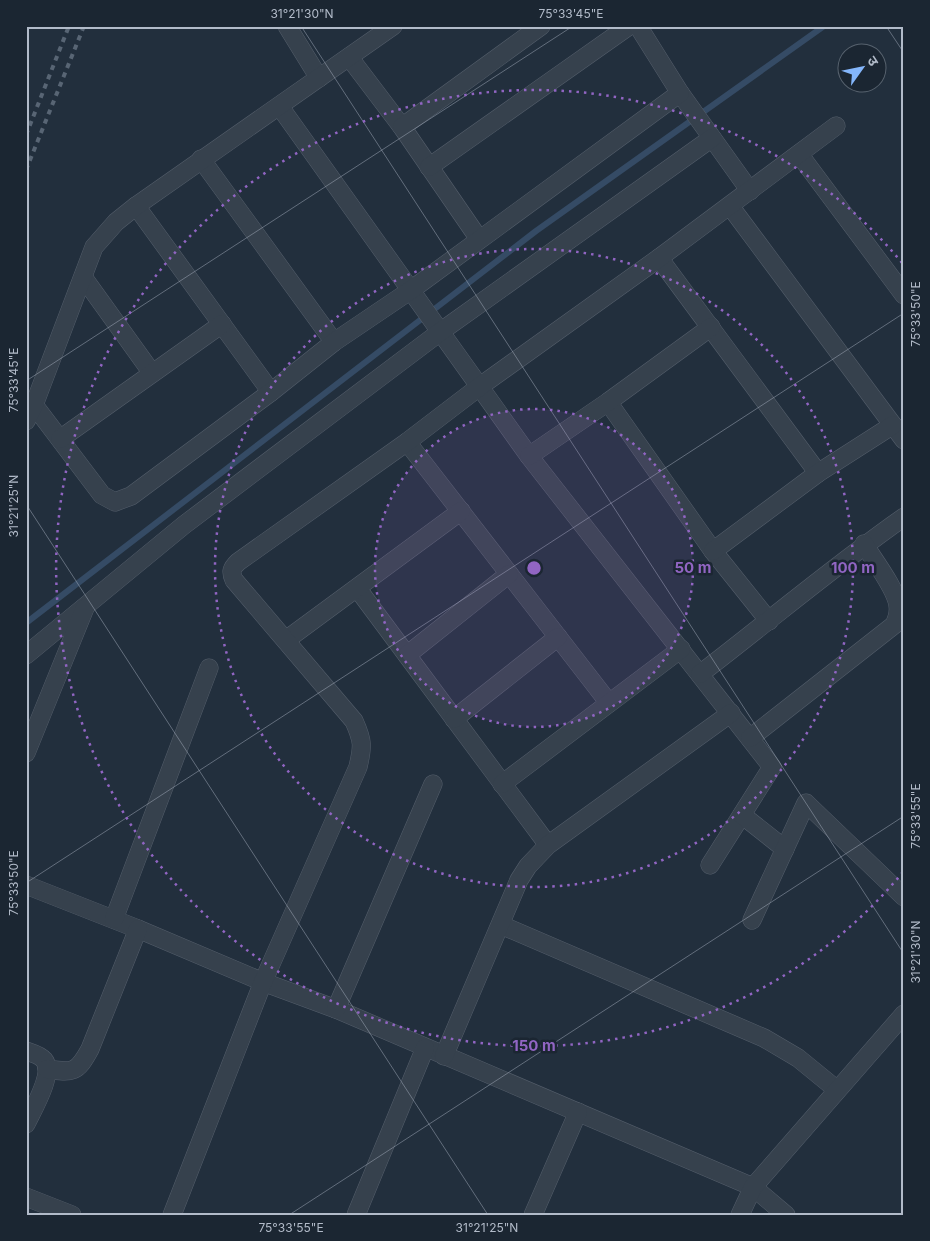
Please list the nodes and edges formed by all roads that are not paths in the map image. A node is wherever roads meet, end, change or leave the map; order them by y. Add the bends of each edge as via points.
1 (287, 26) edge
2 (394, 26) edge
3 (541, 26) edge
4 (629, 26) edge
5 (638, 26) edge
6 (350, 58) junction
7 (319, 78) junction
8 (684, 98) junction
9 (280, 107) junction
10 (836, 126) dead end
11 (402, 127) junction
12 (710, 135) junction
13 (799, 154) junction
14 (201, 159) junction
15 (429, 167) junction
16 (750, 191) junction
17 (136, 206) junction
18 (730, 206) junction
19 (479, 239) junction
20 (659, 258) junction
21 (83, 277) junction
22 (414, 295) junction
23 (904, 295) edge
24 (222, 324) junction
25 (711, 327) junction
26 (438, 329) junction
27 (334, 342) junction
28 (152, 373) junction
29 (479, 387) junction
30 (271, 392) junction
31 (608, 402) junction
32 (30, 413) edge
33 (893, 425) junction
34 (60, 439) junction
35 (904, 440) edge
36 (407, 442) junction
37 (529, 456) junction
38 (818, 473) junction
39 (460, 511) junction
40 (904, 517) edge
41 (864, 544) junction
42 (714, 550) junction
43 (509, 574) junction
44 (357, 588) junction
45 (86, 606) junction
46 (769, 621) junction
47 (558, 638) junction
48 (286, 640) junction
49 (681, 648) junction
50 (26, 655) edge
51 (406, 655) junction
52 (209, 668) dead end
53 (700, 674) junction
54 (609, 703) junction
55 (731, 713) junction
56 (454, 719) junction
57 (750, 738) junction
58 (26, 753) edge
59 (433, 784) dead end
60 (502, 784) junction
61 (742, 815) junction
62 (548, 845) junction
63 (785, 849) junction
64 (710, 865) dead end
65 (26, 885) edge
66 (904, 897) edge
67 (114, 919) junction
68 (752, 920) dead end
69 (501, 925) junction
70 (138, 929) junction
71 (263, 982) junction
72 (336, 1009) junction
73 (904, 1014) edge
74 (425, 1048) junction
75 (26, 1051) edge
76 (444, 1056) junction
77 (47, 1069) junction
78 (836, 1090) junction
79 (578, 1112) junction
80 (26, 1124) edge
81 (752, 1187) junction
82 (26, 1197) edge
83 (72, 1215) edge
84 (172, 1215) edge
85 (356, 1215) edge
86 (533, 1215) edge
87 (740, 1215) edge
88 (786, 1215) edge

1 - 7 street
2 - 6 street
3 - 11 street
4 - 15 street
5 - 8 street
6 - 7 street
6 - 11 street
7 - 9 street
8 - 12 street
8 - 19 street
9 - 14 street
9 - 22 street
10 - 13 street
11 - 15 street
12 - 16 street
12 - 26 street
13 - 16 street
13 - 23 street
14 - 17 street
14 - 27 street
15 - 19 street
16 - 18 street
17 - 21 street via 116,222 94,247
17 - 24 street
18 - 20 street
18 - 33 street
19 - 22 street
20 - 25 street
20 - 29 street
21 - 28 street
21 - 32 street
22 - 26 street
22 - 27 street
24 - 28 street
24 - 30 street
25 - 31 street
25 - 38 street
26 - 29 street
26 - 45 street via 184,525
27 - 30 street
28 - 34 street
29 - 36 street
29 - 37 street
30 - 34 street via 130,496 115,502 102,494
31 - 37 street
31 - 42 street
32 - 34 street
33 - 35 street
33 - 38 street
36 - 39 street
36 - 48 street via 232,568 234,580
37 - 49 street
38 - 42 street
39 - 43 street
39 - 44 street
40 - 41 street
41 - 46 street
41 - 57 street via 894,593 898,617 894,625
42 - 46 street
43 - 47 street
43 - 51 street
44 - 48 street
44 - 51 street
45 - 50 street
45 - 58 street
46 - 53 street
47 - 54 street
47 - 56 street
48 - 71 street via 354,721 362,750 358,767
49 - 53 street
49 - 54 street
51 - 56 street
52 - 67 street
53 - 55 street
54 - 60 street
55 - 57 street
55 - 62 street
56 - 60 street
57 - 61 street via 772,767
59 - 72 street
60 - 62 street
61 - 63 street
61 - 64 street
62 - 69 street via 519,880
63 - 66 street via 806,803
63 - 68 street
65 - 67 street
67 - 70 street
69 - 76 street
69 - 78 street via 764,1038 798,1058
70 - 71 street
70 - 77 street via 84,1061 73,1071
71 - 72 street
71 - 84 street
72 - 74 street
73 - 78 street
74 - 76 street
74 - 85 street
75 - 77 street via 38,1055
76 - 79 street
77 - 80 street via 47,1079
78 - 81 street
79 - 81 street
79 - 86 street
81 - 87 street
81 - 88 street
82 - 83 street

